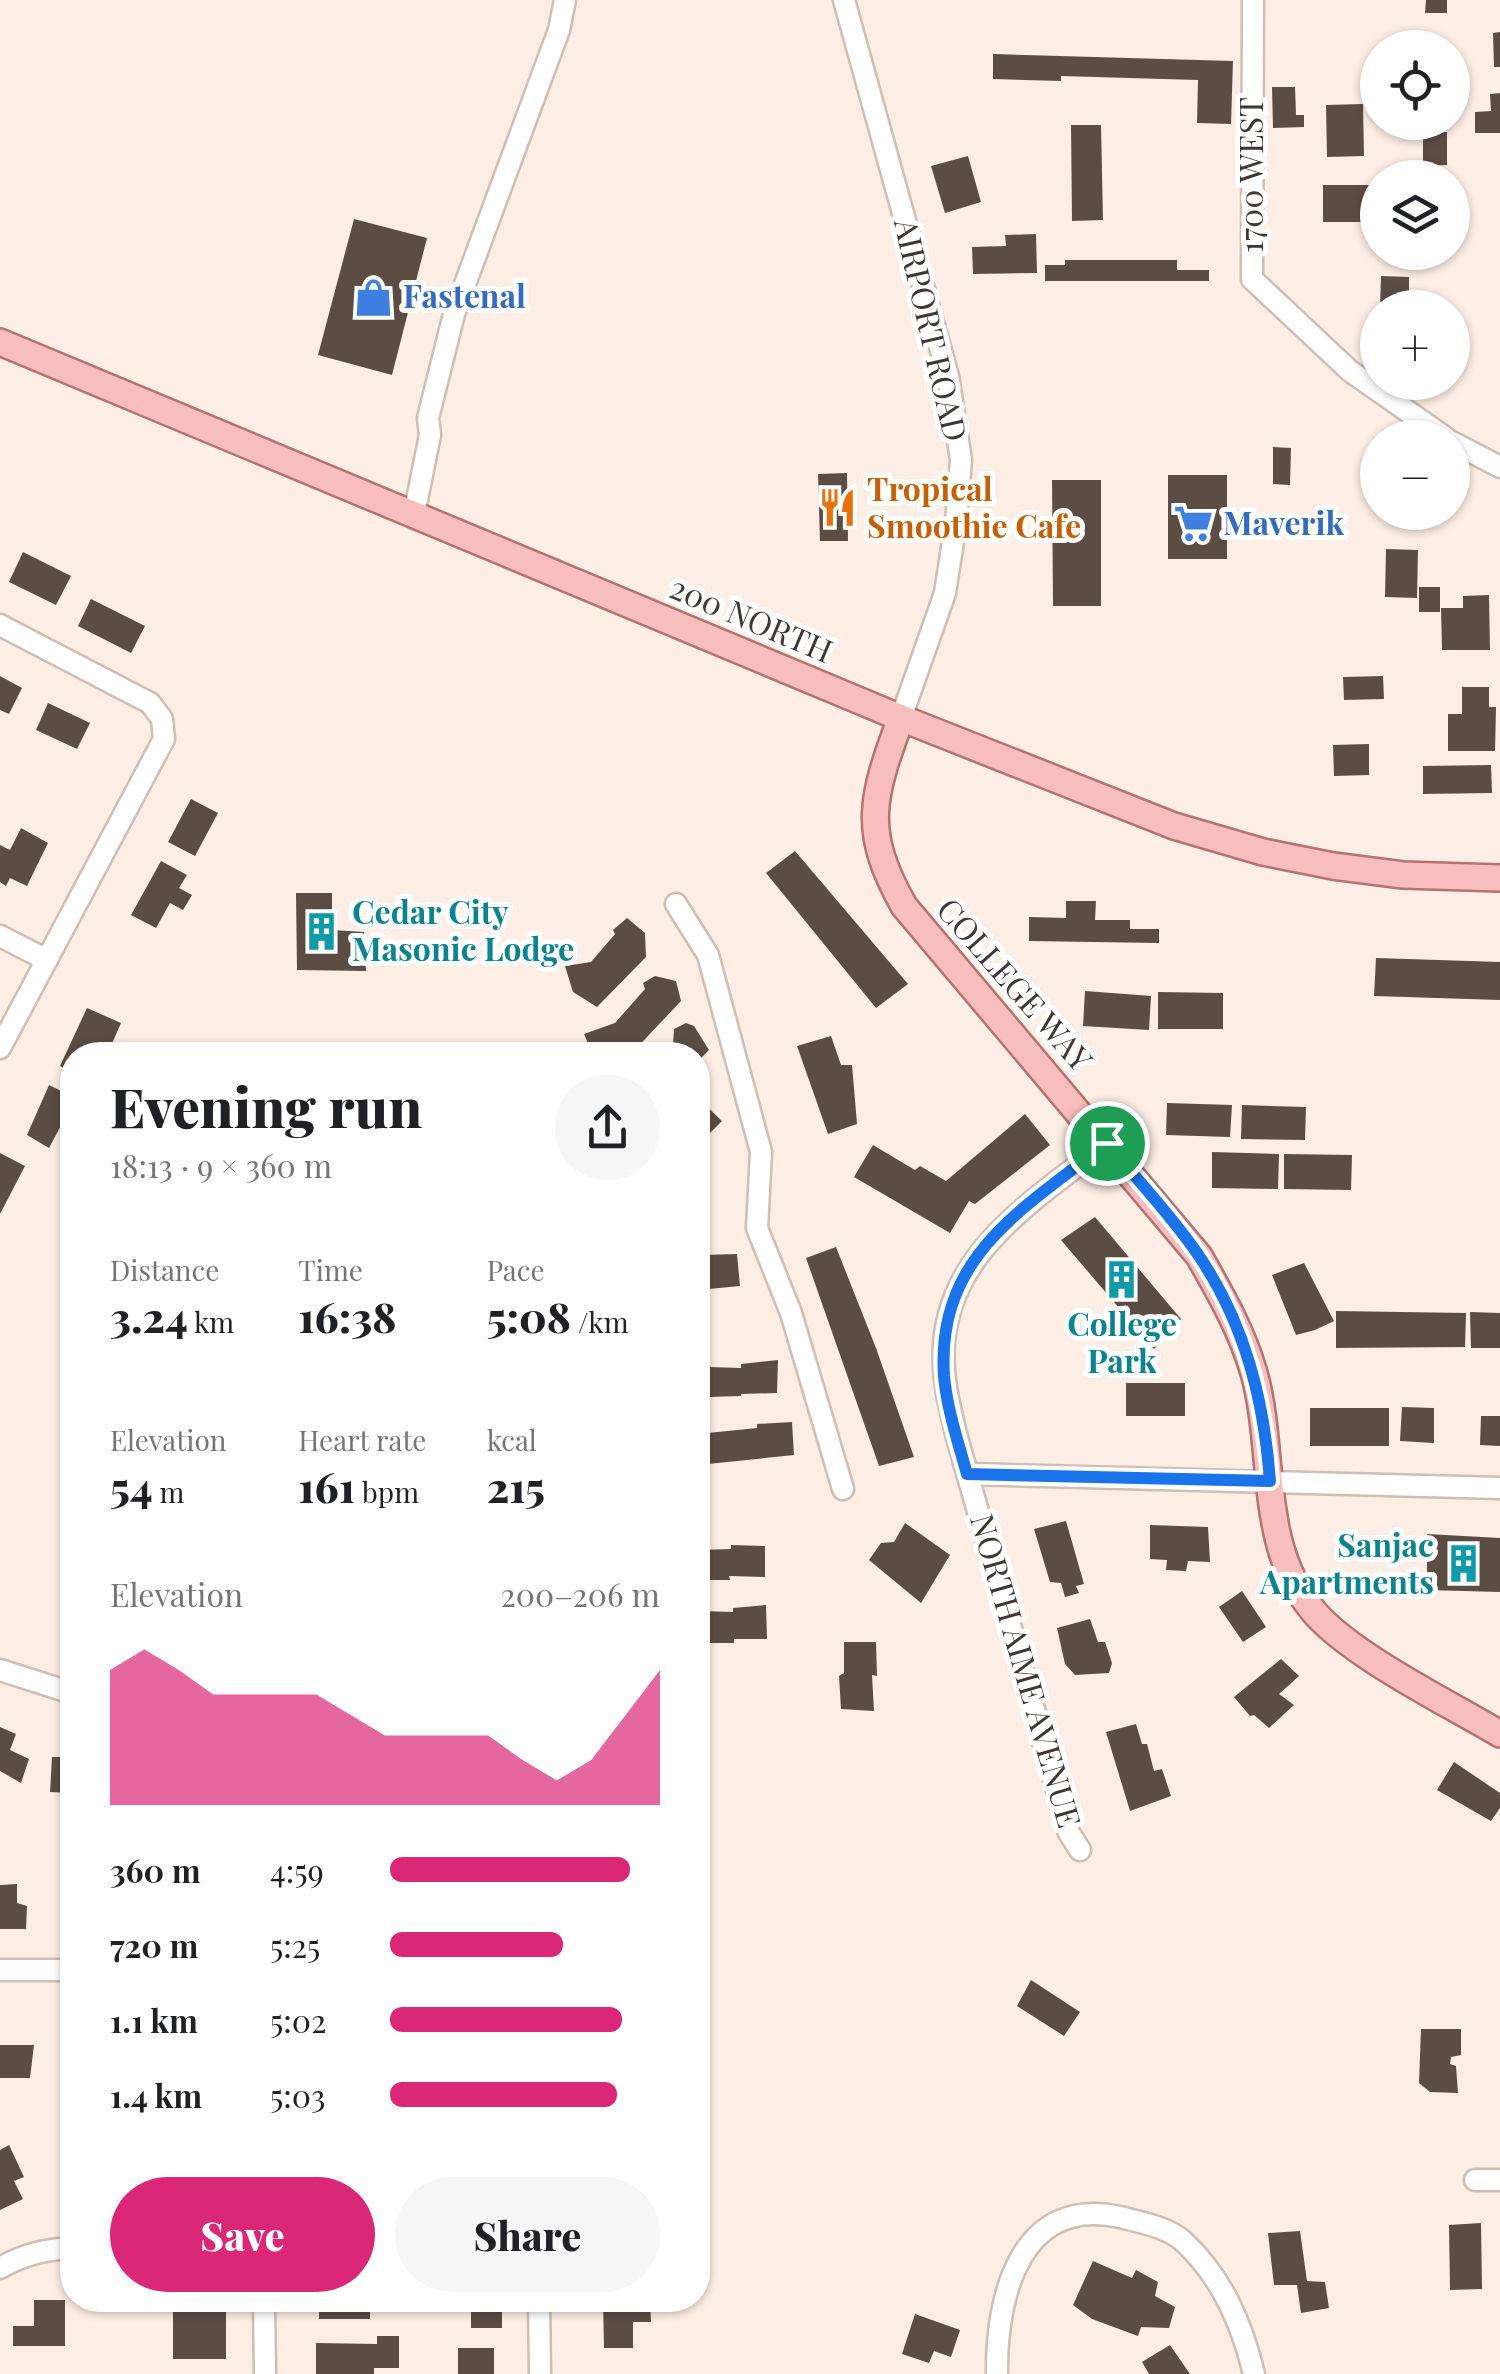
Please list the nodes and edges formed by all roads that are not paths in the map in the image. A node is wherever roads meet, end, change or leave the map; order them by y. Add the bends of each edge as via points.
1 (564, 0) edge
2 (844, 0) edge
3 (1252, 0) edge
4 (0, 342) edge
5 (1421, 420) edge
6 (1470, 451) edge
7 (1500, 467) edge
8 (414, 515) junction
9 (0, 624) edge
10 (901, 718) junction
11 (1500, 878) edge
12 (676, 904) dead end
13 (0, 936) edge
14 (47, 960) junction
15 (0, 1048) edge
16 (1107, 1143) junction
17 (967, 1474) junction
18 (1270, 1481) junction
19 (1500, 1488) edge
20 (843, 1489) dead end
21 (0, 1670) edge
22 (60, 1688) edge
23 (1500, 1734) edge
24 (1080, 1850) dead end
25 (0, 1970) edge
26 (60, 1970) edge
27 (1475, 2180) dead end
28 (1500, 2180) edge
29 (60, 2248) edge
30 (0, 2268) edge
31 (264, 2312) edge
32 (539, 2312) edge
33 (265, 2374) edge
34 (540, 2374) edge
35 (997, 2374) edge
36 (1254, 2374) edge

1 - 8 street via 559,30 454,314 428,418
2 - 10 street, AIRPORT ROAD via 948,376 961,460 945,593
3 - 5 street, 1700 WEST via 1252,278 1350,371
4 - 8 main road, 200 NORTH
6 - 7 street, 1700 WEST
8 - 10 main road, 200 NORTH
9 - 14 street via 150,704 162,719 164,739
10 - 11 main road, 200 NORTH via 1174,826 1263,852 1403,874
10 - 16 main road, COLLEGE WAY via 874,806 886,873 904,906
12 - 20 street via 708,955 760,1152 757,1228 791,1313
13 - 14 street
14 - 15 street
16 - 17 street, NORTH AIME AVENUE via 1008,1222 959,1283 944,1336 944,1379
16 - 18 main road, COLLEGE WAY via 1199,1256 1231,1313 1254,1372
17 - 18 street
17 - 24 street, NORTH AIME AVENUE
18 - 19 street
18 - 23 main road, COLLEGE WAY via 1288,1573 1316,1614 1357,1648
21 - 22 street
25 - 26 street
27 - 28 street
29 - 30 street
31 - 33 street
32 - 34 street
35 - 36 street via 1004,2296 1020,2257 1040,2232 1069,2216 1103,2214 1180,2238 1229,2302

